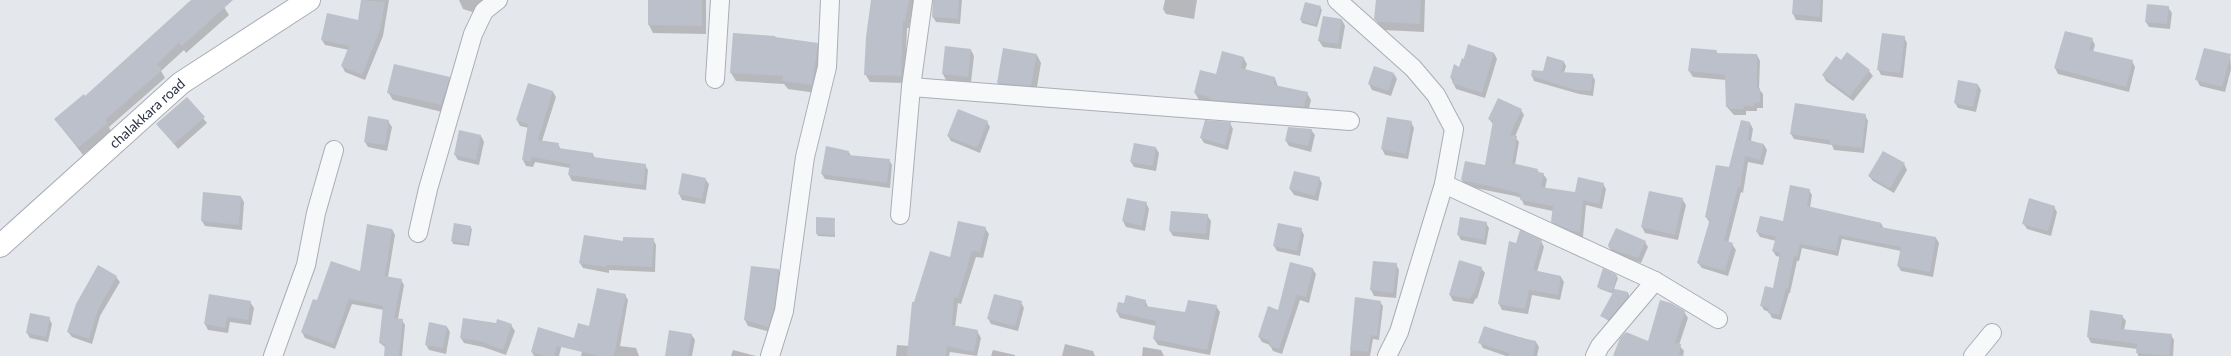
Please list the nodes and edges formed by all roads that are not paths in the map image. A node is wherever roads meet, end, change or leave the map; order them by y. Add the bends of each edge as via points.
1 (309, 0) edge
2 (498, 0) edge
3 (720, 0) edge
4 (830, 0) edge
5 (923, 0) edge
6 (1338, 0) edge
7 (715, 79) dead end
8 (911, 87) junction
9 (1350, 121) dead end
10 (334, 150) dead end
11 (1444, 184) junction
12 (900, 215) dead end
13 (418, 233) dead end
14 (0, 246) edge
15 (1654, 281) junction
16 (1718, 319) dead end
17 (1992, 333) dead end
18 (273, 356) edge
19 (770, 356) edge
20 (1387, 356) edge
21 (1595, 356) edge
22 (1973, 356) edge

1 - 14 main road, chalakkara road via 181,82
2 - 13 street via 484,11 473,34 428,189
3 - 7 street
4 - 19 street via 827,67 805,157 784,311
5 - 8 street
6 - 11 street via 1413,68 1436,95 1454,129
8 - 9 street
8 - 12 street
10 - 18 street via 316,213 306,265
11 - 15 street
11 - 20 street via 1399,332
15 - 16 street
15 - 21 street via 1600,346
17 - 22 street

